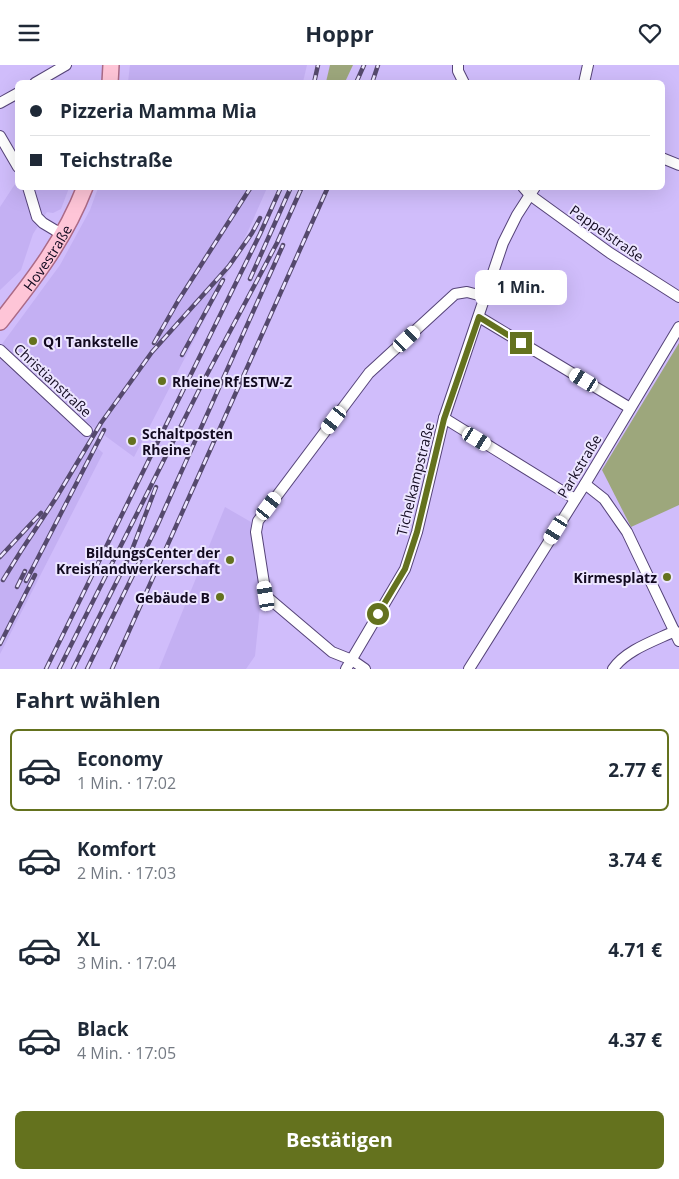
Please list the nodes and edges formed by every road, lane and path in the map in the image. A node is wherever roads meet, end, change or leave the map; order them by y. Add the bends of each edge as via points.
1 (66, 65) edge
2 (111, 65) edge
3 (588, 65) edge
4 (458, 68) edge
5 (40, 80) edge
6 (110, 80) edge
7 (463, 80) edge
8 (585, 80) edge
9 (15, 95) edge
10 (0, 103) edge
11 (0, 136) edge
12 (665, 159) edge
13 (15, 162) edge
14 (679, 165) edge
15 (29, 190) edge
16 (84, 190) edge
17 (529, 190) edge
18 (63, 235) junction
19 (486, 297) junction
20 (679, 297) edge
21 (479, 317) junction
22 (0, 322) edge
23 (679, 327) edge
24 (0, 350) edge
25 (630, 408) junction
26 (444, 419) junction
27 (87, 431) dead end
28 (585, 484) junction
29 (576, 499) junction
30 (677, 636) edge
31 (352, 659) junction
32 (346, 669) edge
33 (365, 669) edge
34 (469, 669) edge
35 (613, 669) edge

1 - 5 street
2 - 6 main road
3 - 8 street
4 - 7 street
9 - 10 street
11 - 13 street
12 - 14 street
15 - 18 street via 36,217
16 - 18 main road, Hovestraße
17 - 19 street, Tichelkampstraße via 503,243
17 - 20 street, Pappelstraße via 610,253
18 - 22 main road, Hovestraße
19 - 21 street, Tichelkampstraße
19 - 31 street via 455,294 369,373 258,521 256,532 266,596 332,652
21 - 25 street
21 - 26 street, Tichelkampstraße
23 - 25 street, Parkstraße
24 - 27 street, Christianstraße
25 - 28 street, Parkstraße
26 - 29 street
26 - 31 street, Tichelkampstraße via 405,569
28 - 29 street, Parkstraße
28 - 30 street via 604,499 627,532
29 - 34 street, Parkstraße
30 - 35 street via 626,656
31 - 32 street, Tichelkampstraße
31 - 33 street

